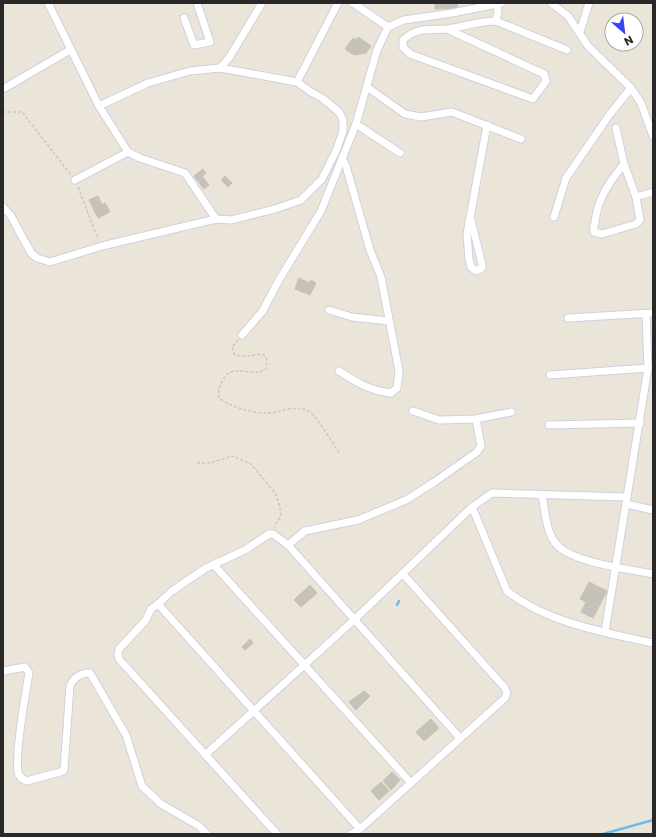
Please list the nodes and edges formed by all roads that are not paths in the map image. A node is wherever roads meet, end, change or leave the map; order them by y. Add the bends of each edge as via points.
1 (48, 3) edge
2 (197, 3) edge
3 (262, 3) edge
4 (338, 3) edge
5 (353, 3) edge
6 (551, 3) edge
7 (589, 3) edge
8 (499, 4) edge
9 (184, 18) dead end
10 (496, 21) junction
11 (388, 27) junction
12 (447, 29) junction
13 (580, 32) junction
14 (70, 50) junction
15 (567, 50) dead end
16 (220, 68) junction
17 (297, 82) junction
18 (367, 87) junction
19 (631, 88) junction
20 (3, 89) edge
21 (99, 106) junction
22 (356, 124) junction
23 (487, 126) junction
24 (616, 128) dead end
25 (653, 136) edge
26 (521, 140) dead end
27 (128, 152) junction
28 (400, 153) dead end
29 (342, 158) junction
30 (624, 164) junction
31 (75, 180) road end
32 (653, 192) edge
33 (636, 197) junction
34 (3, 207) edge
35 (470, 216) junction
36 (554, 217) dead end
37 (216, 219) junction
38 (329, 310) dead end
39 (649, 313) edge
40 (568, 318) dead end
41 (389, 321) junction
42 (242, 335) road end
43 (648, 368) junction
44 (339, 371) dead end
45 (550, 375) dead end
46 (413, 412) dead end
47 (510, 412) dead end
48 (476, 419) junction
49 (640, 423) junction
50 (549, 425) dead end
51 (542, 495) junction
52 (626, 501) junction
53 (472, 507) junction
54 (653, 510) edge
55 (288, 545) junction
56 (214, 565) junction
57 (616, 566) junction
58 (403, 574) junction
59 (653, 574) edge
60 (158, 604) junction
61 (354, 620) junction
62 (605, 632) junction
63 (653, 643) edge
64 (305, 665) junction
65 (3, 671) edge
66 (254, 711) junction
67 (460, 738) junction
68 (205, 755) junction
69 (411, 783) junction
70 (360, 829) junction
71 (207, 834) edge
72 (277, 834) edge
73 (351, 834) edge

1 - 14 street
2 - 9 street via 210,42 194,45
3 - 16 street via 229,58
4 - 17 street
5 - 11 street
6 - 13 street via 568,16
7 - 13 street
8 - 10 street
8 - 11 street via 404,20
10 - 12 street via 482,21
10 - 15 street
11 - 18 street via 377,50
12 - 12 street via 540,72 546,77 546,81 530,100 410,54 403,47 403,40 409,34 419,30
13 - 19 street via 588,46
14 - 20 street
14 - 21 street
16 - 17 street
16 - 21 street via 190,71 148,84
17 - 37 street via 331,105 343,120 343,131 325,174 301,200 231,220
18 - 22 street
18 - 23 street via 405,114 429,117 452,112
19 - 25 street via 641,103
19 - 36 street via 566,178
21 - 27 street
22 - 28 street
22 - 29 street
23 - 26 street
23 - 35 street
24 - 30 street
27 - 31 street
27 - 37 street via 185,173
29 - 41 street via 370,250 381,277
29 - 42 street via 321,211 262,312
30 - 33 street
30 - 33 street via 602,196 595,216 594,232 602,234 636,224 640,220 640,215
32 - 33 street
34 - 37 street via 11,216 30,253 50,262 102,246
35 - 35 street via 467,247 471,267 476,271 482,268 482,264
38 - 41 street via 352,317
39 - 40 street
39 - 43 street
41 - 44 street via 398,370 397,388 391,393 377,392
43 - 45 street
43 - 49 street
46 - 48 street via 439,420
47 - 48 street
48 - 55 street via 481,446 477,452 433,483 406,500 358,520 305,531
49 - 50 street
49 - 52 street
51 - 52 street
51 - 53 street via 492,493
51 - 57 street via 550,533 558,547 579,558
52 - 54 street
52 - 57 street
53 - 58 street
53 - 62 street via 507,591 528,607
55 - 56 street via 273,534 269,534 245,550
55 - 61 street
56 - 60 street via 172,591
56 - 64 street
57 - 59 street
57 - 62 street
58 - 61 street
58 - 67 street via 507,693 505,698
60 - 66 street
60 - 68 street via 151,609 146,620 120,649 119,660
61 - 64 street
61 - 67 street
62 - 63 street
64 - 66 street
64 - 69 street
65 - 71 street via 25,667 29,673 19,738 19,772 24,780 64,770 70,686 73,679 90,673 128,738 142,786 161,804 199,826
66 - 68 street
66 - 70 street
67 - 69 street
68 - 72 street
69 - 70 street
70 - 73 street

